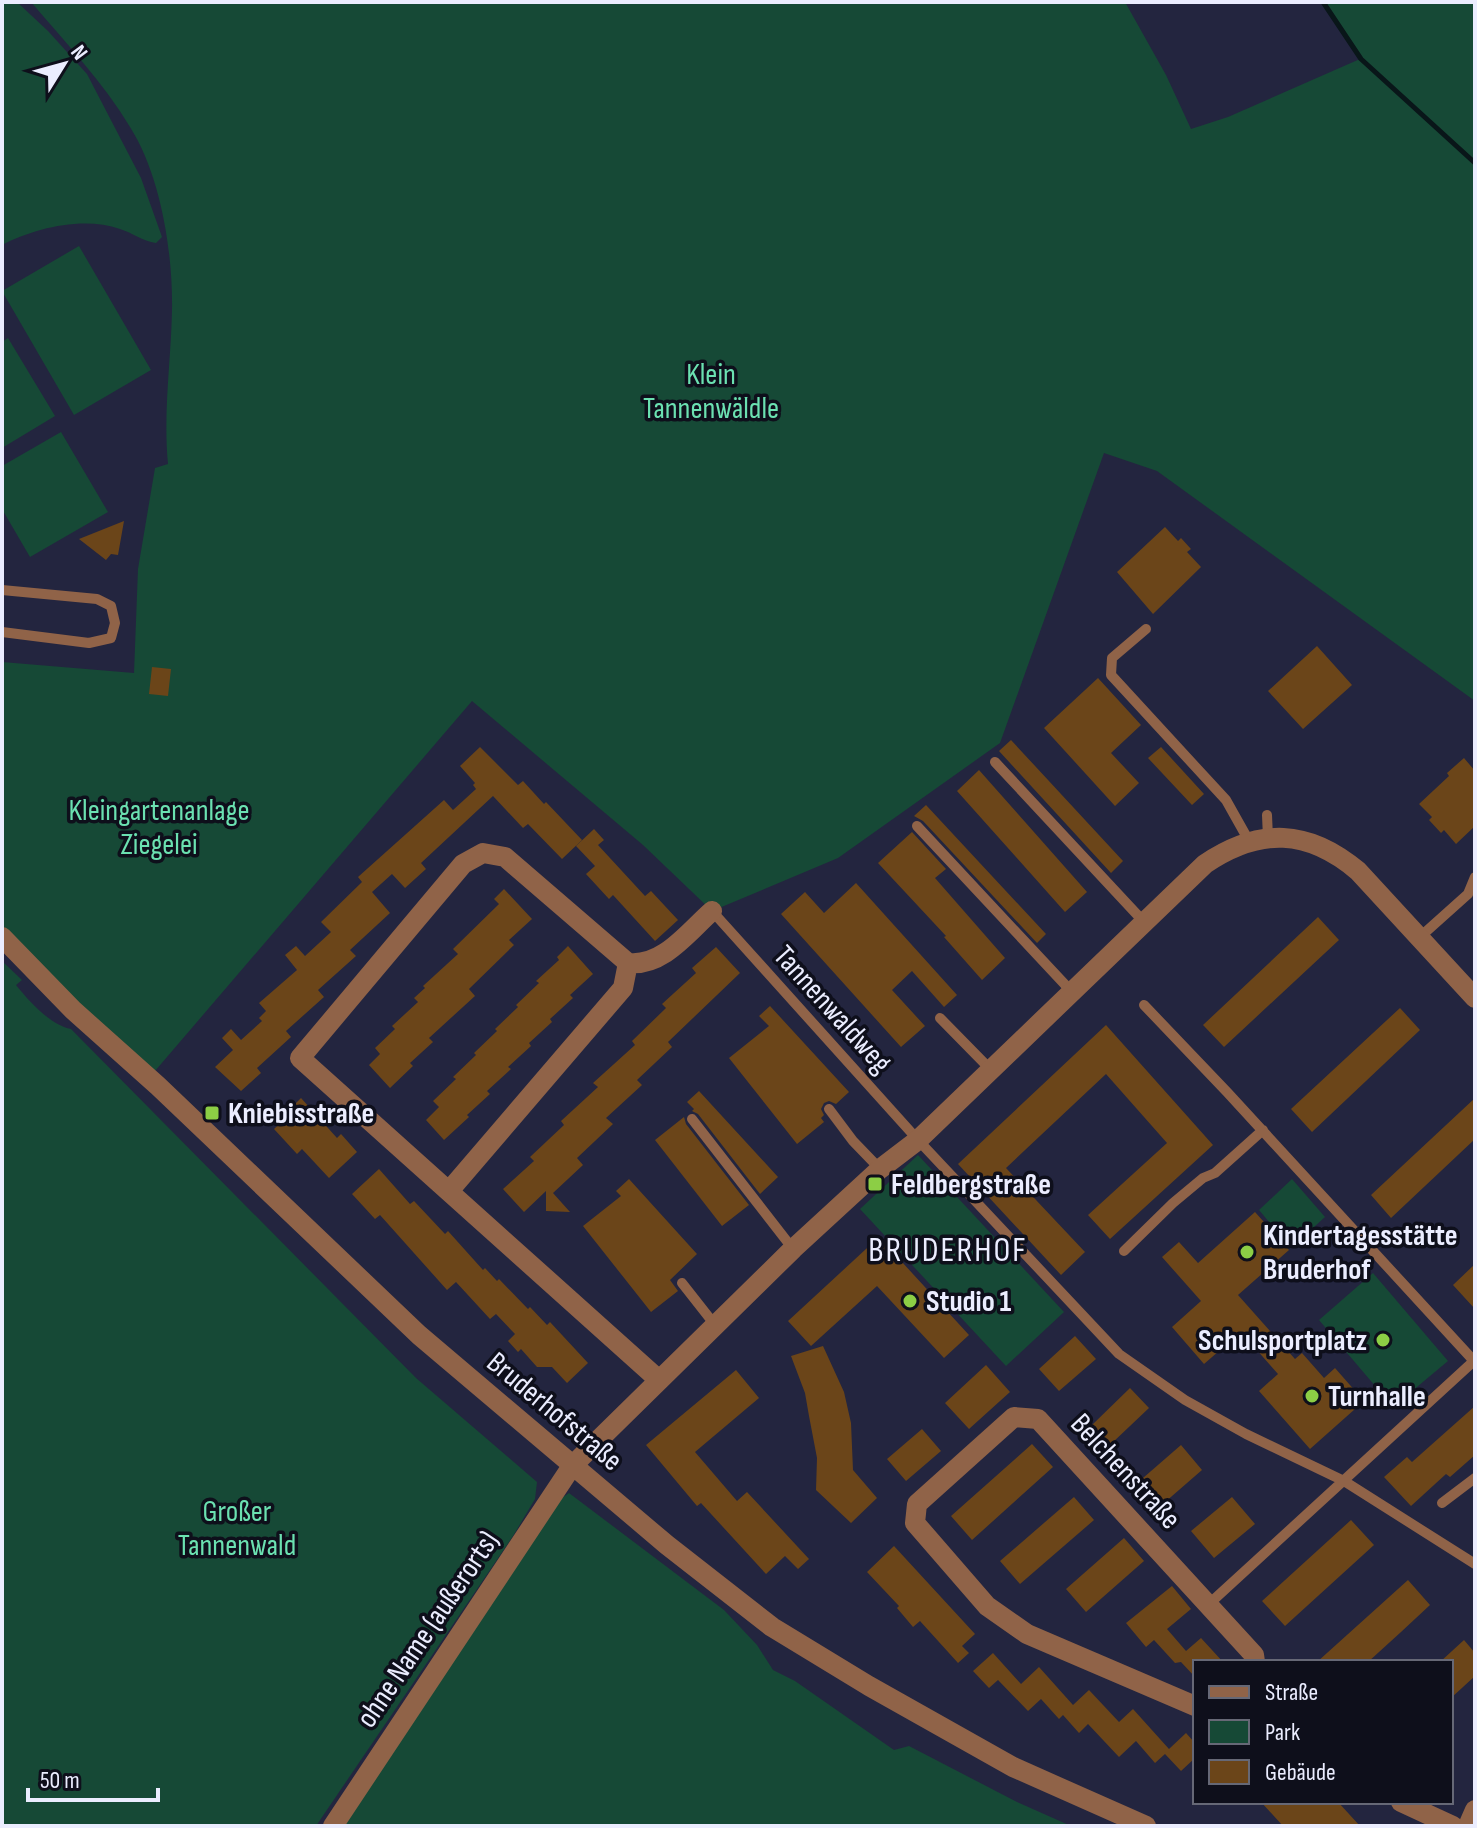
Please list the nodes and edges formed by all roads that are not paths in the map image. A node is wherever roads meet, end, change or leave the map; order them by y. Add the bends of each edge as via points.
1 (2, 590) edge
2 (1146, 629) dead end
3 (2, 632) edge
4 (995, 762) dead end
5 (1267, 815) dead end
6 (917, 826) dead end
7 (1259, 839) junction
8 (1475, 877) edge
9 (712, 911) joint
10 (1144, 922) junction
11 (2, 937) edge
12 (1420, 937) junction
13 (628, 963) junction
14 (1071, 991) junction
15 (1475, 998) edge
16 (1144, 1005) dead end
17 (940, 1018) dead end
18 (991, 1070) junction
19 (829, 1109) dead end
20 (692, 1119) dead end
21 (1263, 1130) junction
22 (918, 1140) junction
23 (880, 1169) junction
24 (449, 1191) junction
25 (793, 1249) junction
26 (1124, 1251) dead end
27 (682, 1283) dead end
28 (715, 1325) junction
29 (1474, 1360) edge
30 (659, 1380) junction
31 (572, 1466) junction
32 (1475, 1478) edge
33 (1344, 1481) junction
34 (1442, 1503) dead end
35 (1475, 1564) edge
36 (1209, 1604) junction
37 (1255, 1660) edge
38 (1193, 1705) edge
39 (1405, 1804) edge
40 (1475, 1810) edge
41 (333, 1826) edge
42 (1146, 1826) edge
43 (1453, 1826) edge
44 (1468, 1826) edge

1 - 3 lane via 97,599 111,606 115,623 111,638 89,643
2 - 7 lane via 1112,658 1111,675
4 - 10 lane
5 - 7 lane
6 - 14 lane
7 - 10 street via 1205,864
7 - 12 street via 1291,837 1341,857
8 - 12 lane via 1468,894
9 - 13 street via 658,959
9 - 22 lane, Tannenwaldweg
10 - 14 street
11 - 31 street, Bruderhofstraße via 419,1335
12 - 15 street
13 - 24 street via 623,988
13 - 24 street via 505,857 483,853 463,864 300,1058
14 - 18 street
16 - 21 lane
17 - 18 lane
18 - 22 street
19 - 23 lane
20 - 25 lane
21 - 26 lane via 1173,1203
21 - 29 lane
22 - 23 street
22 - 33 lane, Tannenwaldweg via 1119,1354 1185,1400
23 - 25 street
24 - 30 street
25 - 28 street
27 - 28 lane
28 - 30 street
29 - 33 lane
30 - 31 street
31 - 41 street, ohne Name (außerorts)
31 - 42 street, Bruderhofstraße via 784,1634 1013,1767
32 - 34 lane
33 - 35 lane, Tannenwaldweg
33 - 36 lane
36 - 37 street, Belchenstraße
36 - 38 street, Belchenstraße via 1038,1419 1014,1417 917,1504 915,1523 987,1606 1027,1634
39 - 43 street
40 - 44 street

